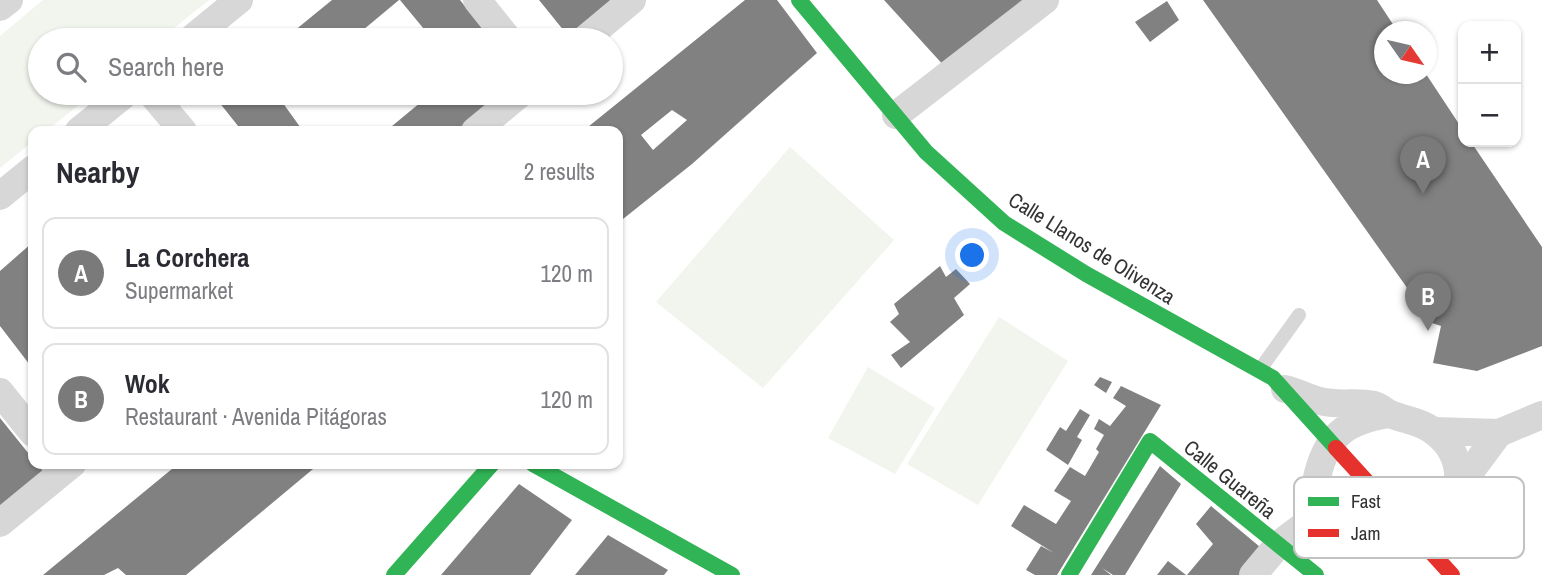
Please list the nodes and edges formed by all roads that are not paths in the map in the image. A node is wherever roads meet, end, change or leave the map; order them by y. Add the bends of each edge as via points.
1 (9, 0) edge
2 (239, 0) edge
3 (477, 0) edge
4 (632, 0) edge
5 (799, 0) edge
6 (1045, 0) edge
7 (0, 7) edge
8 (205, 28) edge
9 (499, 28) edge
10 (598, 28) edge
11 (111, 105) edge
12 (161, 105) edge
13 (506, 105) edge
14 (896, 115) junction
15 (85, 126) edge
16 (179, 126) edge
17 (481, 126) edge
18 (28, 173) edge
19 (0, 196) edge
20 (1299, 315) dead end
21 (1260, 371) junction
22 (1282, 389) junction
23 (0, 392) edge
24 (1389, 414) junction
25 (1542, 415) edge
26 (28, 427) edge
27 (1434, 431) junction
28 (1499, 433) junction
29 (1328, 442) junction
30 (61, 469) edge
31 (488, 469) edge
32 (541, 469) edge
33 (1318, 477) edge
34 (1361, 477) edge
35 (1456, 477) edge
36 (1466, 477) edge
37 (0, 523) edge
38 (1294, 533) edge
39 (1278, 545) junction
40 (1294, 558) edge
41 (1294, 558) edge
42 (1436, 558) edge
43 (714, 571) edge
44 (394, 575) edge
45 (1069, 575) edge
46 (1253, 575) edge
47 (1316, 575) edge
48 (1452, 575) edge

1 - 7 street
2 - 8 street
3 - 9 street
4 - 10 street
5 - 14 street, Calle Llanos de Olivenza
6 - 14 street
11 - 15 street
12 - 16 street
13 - 17 street
14 - 21 street, Calle Llanos de Olivenza via 926,152 1004,223
18 - 19 street
20 - 21 lane
21 - 22 street, Calle Llanos de Olivenza
22 - 24 street via 1320,401 1375,405
22 - 29 street, Calle Llanos de Olivenza
23 - 26 street
24 - 27 street via 1413,419
24 - 29 street via 1365,417
25 - 28 street
27 - 28 street
27 - 35 street via 1452,455
28 - 36 street
29 - 33 street
29 - 34 street, Calle Llanos de Olivenza
30 - 37 street
31 - 44 street
32 - 43 street
38 - 39 street
39 - 41 street, Calle Guareña
39 - 45 street, Calle Guareña via 1150,441
39 - 46 street
40 - 47 street, Calle Guareña
42 - 48 street, Calle Llanos de Olivenza

